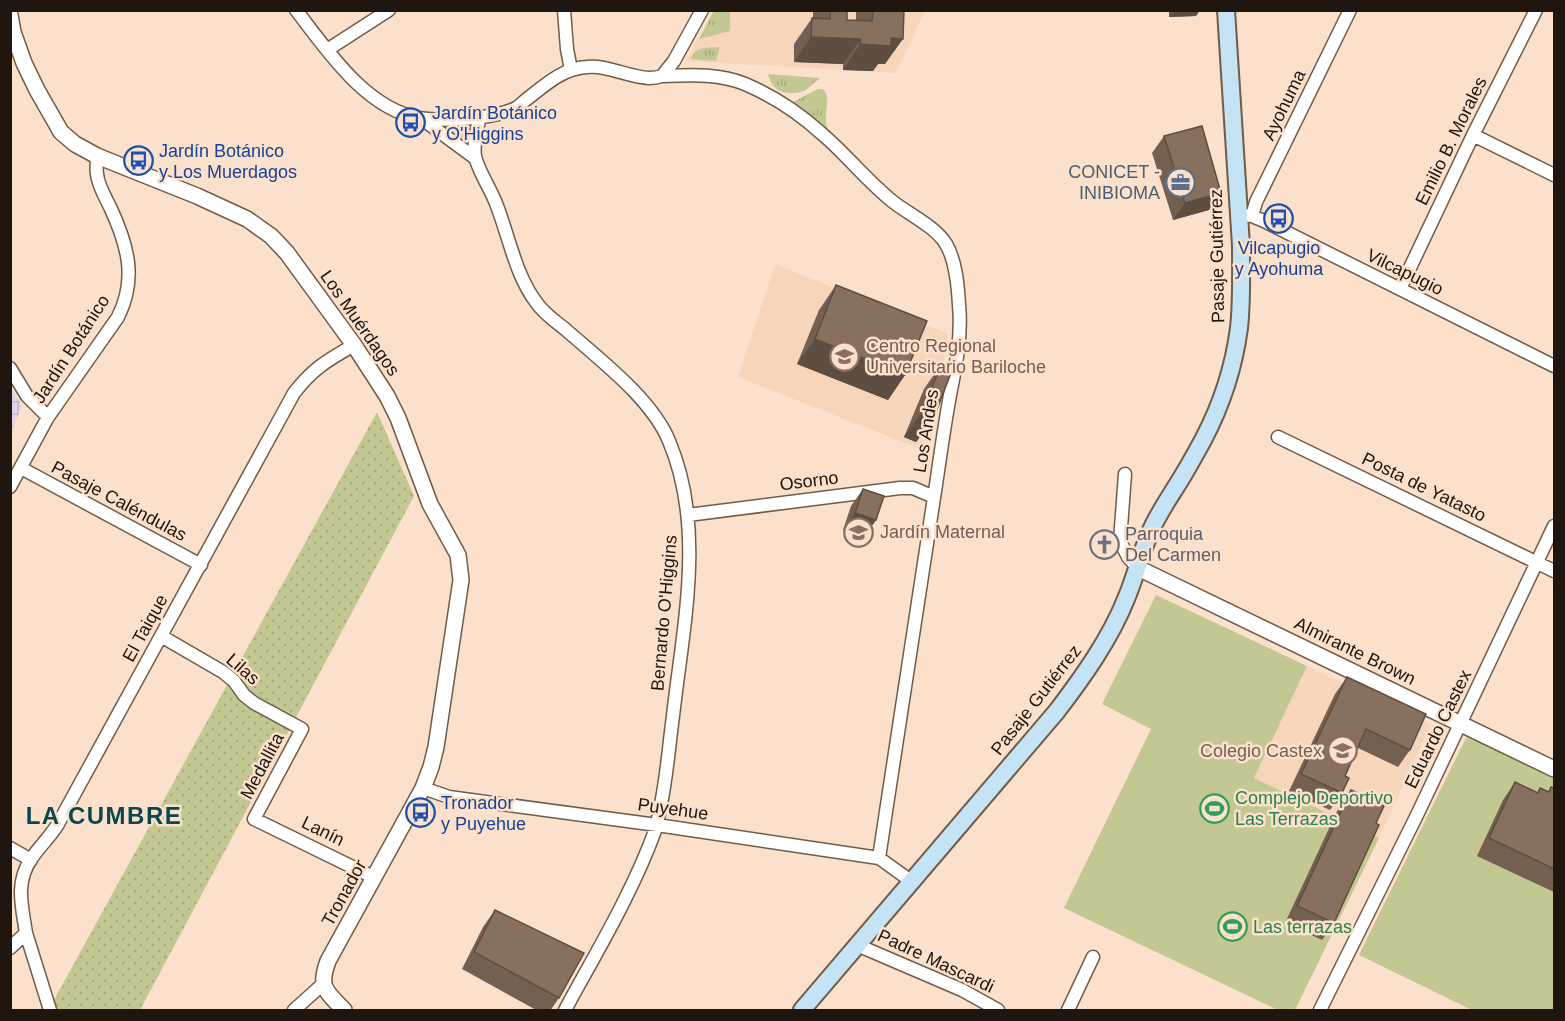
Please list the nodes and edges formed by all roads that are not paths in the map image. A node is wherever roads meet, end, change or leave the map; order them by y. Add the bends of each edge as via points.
1 (296, 10) edge
2 (389, 10) edge
3 (564, 10) edge
4 (702, 10) edge
5 (1226, 10) edge
6 (1350, 10) edge
7 (1536, 10) edge
8 (10, 15) edge
9 (327, 50) junction
10 (571, 70) junction
11 (662, 76) junction
12 (480, 117) junction
13 (422, 119) junction
14 (1473, 135) junction
15 (97, 156) junction
16 (476, 158) junction
17 (1554, 175) edge
18 (1245, 215) junction
19 (1400, 289) junction
20 (354, 345) junction
21 (1554, 366) edge
22 (10, 368) edge
23 (48, 417) junction
24 (1278, 437) dead end
25 (21, 468) junction
26 (1125, 474) dead end
27 (10, 487) edge
28 (934, 497) junction
29 (688, 515) junction
30 (1554, 526) edge
31 (1537, 562) junction
32 (201, 565) junction
33 (1138, 568) junction
34 (1554, 571) edge
35 (161, 636) junction
36 (1461, 723) junction
37 (302, 729) joint
38 (1554, 769) edge
39 (423, 788) junction
40 (254, 819) joint
41 (657, 825) junction
42 (10, 848) edge
43 (879, 858) junction
44 (31, 860) junction
45 (375, 878) junction
46 (911, 881) junction
47 (26, 933) junction
48 (857, 945) junction
49 (10, 948) edge
50 (1093, 957) dead end
51 (323, 984) junction
52 (50, 1011) edge
53 (294, 1011) edge
54 (344, 1011) edge
55 (565, 1011) edge
56 (802, 1011) edge
57 (998, 1011) edge
58 (1068, 1011) edge
59 (1320, 1011) edge

1 - 9 street
2 - 9 street
3 - 10 street
4 - 11 street
5 - 18 main road, Pasaje Gutiérrez
6 - 18 street, Ayohuma via 1262,192
7 - 14 street, Emilio B. Morales
8 - 15 street, Los Muérdagos via 24,63 61,132
9 - 13 street via 372,96 397,111
10 - 11 street, Los Andes via 605,67 631,75
10 - 12 street via 516,108
11 - 28 street, Los Andes via 724,77 783,104 821,133 890,199 944,241 955,275 961,331
12 - 13 street
12 - 16 street, Bernardo O'Higgins
13 - 16 street
14 - 17 street
14 - 19 street, Emilio B. Morales
15 - 20 street, Los Muérdagos via 197,196 262,228 287,253
15 - 23 street, Jardín Botánico via 97,176 126,250 129,288 118,317
16 - 29 street, Bernardo O'Higgins via 527,289 537,305 648,407 669,439
18 - 19 street, Vilcapugio
18 - 33 main road, Pasaje Gutiérrez via 1238,329 1220,403 1204,439 1156,520
19 - 21 street, Vilcapugio
20 - 32 street, El Taique via 316,368 294,393
20 - 39 street, Los Muérdagos via 398,418 430,504 461,567 436,747
22 - 23 street via 27,396
23 - 25 street, Jardín Botánico
24 - 31 street, Posta de Yatasto
25 - 27 street, Jardín Botánico
25 - 32 street, Pasaje Caléndulas
26 - 33 street via 1120,541
28 - 29 street, Osorno via 913,488 900,488
28 - 43 street, Los Andes
29 - 41 street, Bernardo O'Higgins via 686,599
30 - 31 street, Eduardo Castex
31 - 34 street, Posta de Yatasto
31 - 36 street, Eduardo Castex
32 - 35 street, El Taique
33 - 36 street, Almirante Brown
33 - 46 main road, Pasaje Gutiérrez via 1126,600 1078,684
35 - 37 street, Lilas via 223,672 254,703
35 - 44 street, El Taique via 58,824
36 - 38 street, Almirante Brown
36 - 59 street, Eduardo Castex
37 - 40 street, Medallita
39 - 41 street, Puyehue via 449,797
39 - 45 street, Tronador
40 - 45 street, Lanín
41 - 43 street, Puyehue
41 - 55 street, Bernardo O'Higgins via 630,890
42 - 44 street
43 - 46 street, Puyehue
44 - 47 street, El Taique via 20,893
45 - 51 street, Tronador via 328,961
46 - 48 main road, Pasaje Gutiérrez
47 - 49 street
47 - 52 street, El Taique
48 - 56 main road, Pasaje Gutiérrez
48 - 57 street, Padre Mascardi via 962,990
50 - 58 street
51 - 53 street
51 - 54 street

